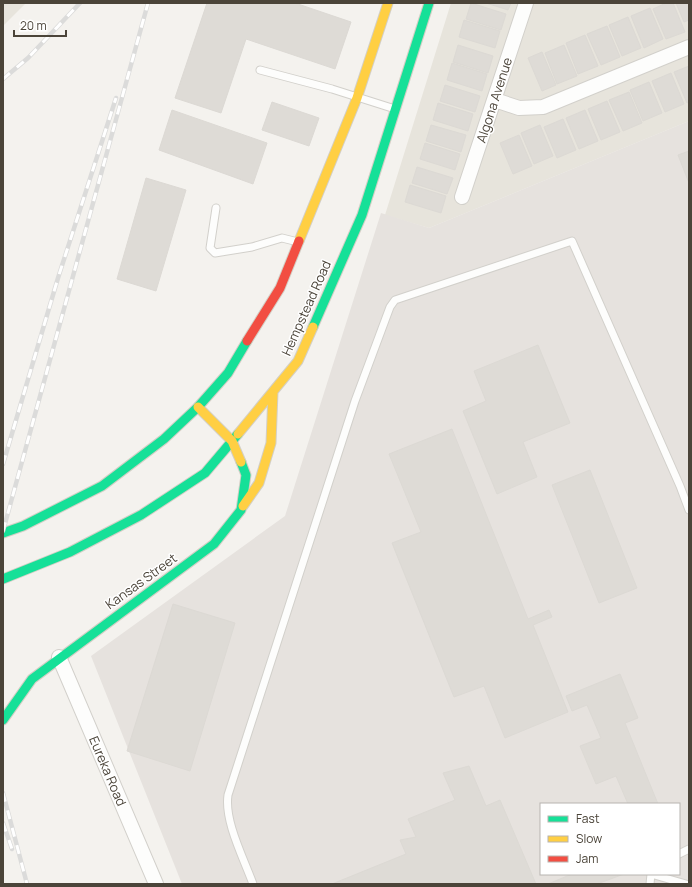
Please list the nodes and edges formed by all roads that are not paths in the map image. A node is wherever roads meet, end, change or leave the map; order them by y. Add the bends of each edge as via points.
1 (388, 3) edge
2 (429, 3) edge
3 (526, 3) edge
4 (689, 47) edge
5 (260, 70) dead end
6 (357, 98) junction
7 (495, 100) junction
8 (396, 109) junction
9 (462, 197) dead end
10 (216, 208) dead end
11 (298, 242) junction
12 (274, 392) junction
13 (198, 407) junction
14 (232, 441) junction
15 (241, 510) junction
16 (689, 510) edge
17 (3, 533) edge
18 (3, 579) edge
19 (59, 657) junction
20 (3, 720) edge
21 (689, 849) edge
22 (680, 854) edge
23 (654, 875) edge
24 (156, 884) edge
25 (253, 884) edge
26 (686, 884) edge

1 - 6 main road
2 - 8 main road, Hempstead Road
3 - 7 street, Algona Avenue
4 - 7 street via 543,107 519,108
5 - 6 lane
6 - 8 lane
6 - 11 main road
7 - 9 street, Algona Avenue
8 - 12 main road, Hempstead Road via 362,215 298,361
10 - 11 lane via 210,248 215,253 252,247 282,238
11 - 13 main road via 280,288 228,372
12 - 14 main road, Hempstead Road
12 - 15 main road, Kansas Street via 271,443 259,483
13 - 14 main road
13 - 17 main road via 164,439 102,486 23,526
14 - 15 main road via 246,475
14 - 18 main road, Hempstead Road via 204,473 141,514 70,552
15 - 19 main road, Kansas Street via 214,544
16 - 25 lane via 572,241 395,300 390,307 355,401 228,795 226,805
19 - 20 main road, Kansas Street via 32,679
19 - 24 street, Eureka Road
21 - 22 lane
23 - 26 lane

